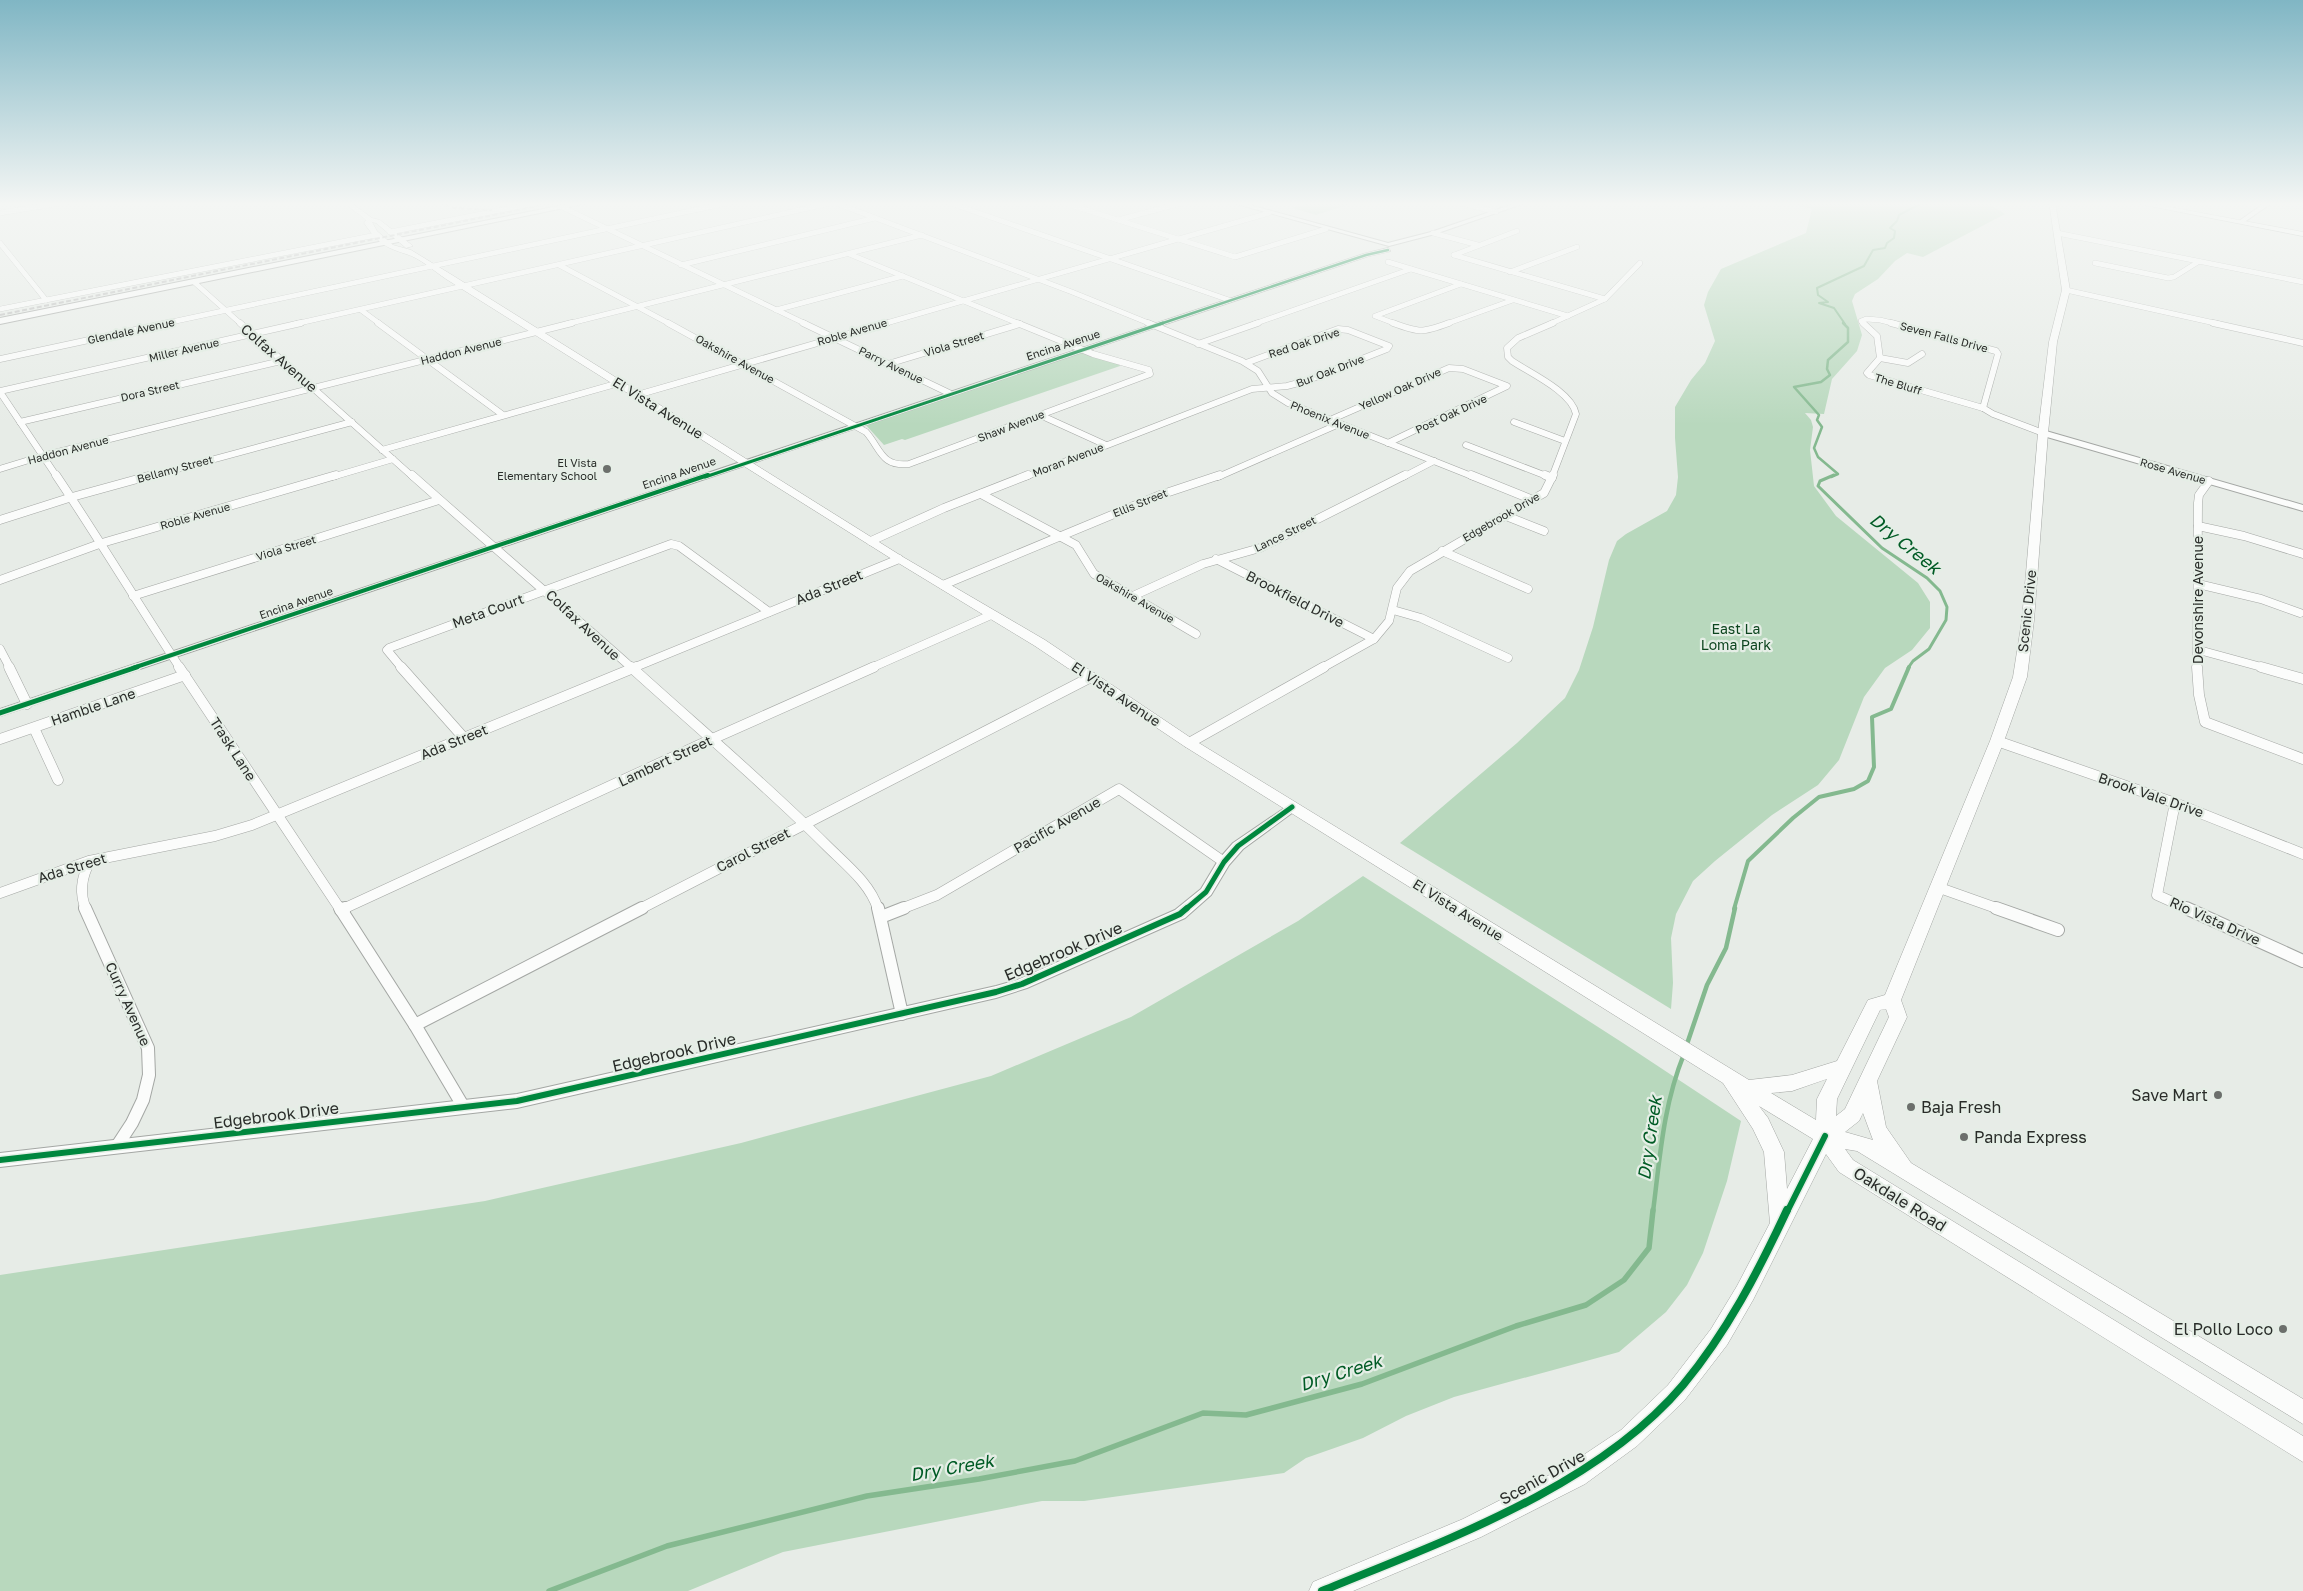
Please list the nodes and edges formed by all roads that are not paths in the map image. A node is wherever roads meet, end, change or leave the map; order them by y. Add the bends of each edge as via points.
1 (27, 276) edge
2 (167, 276) edge
3 (222, 276) edge
4 (389, 276) edge
5 (447, 276) edge
6 (508, 276) edge
7 (582, 276) edge
8 (705, 276) edge
9 (759, 276) edge
10 (903, 276) joint
11 (1030, 276) edge
12 (1046, 276) edge
13 (1161, 276) edge
14 (1301, 276) edge
15 (1390, 276) edge
16 (1435, 276) edge
17 (1525, 276) edge
18 (1627, 276) edge
19 (2064, 276) edge
20 (2159, 276) edge
21 (2175, 276) edge
22 (2273, 276) edge
23 (1037, 279) junction
24 (194, 282) junction
25 (2303, 282) edge
26 (1461, 284) junction
27 (723, 285) junction
28 (464, 287) junction
29 (2066, 290) junction
30 (1605, 299) junction
31 (46, 300) junction
32 (962, 300) junction
33 (1229, 300) junction
34 (1513, 300) junction
35 (639, 306) junction
36 (0, 309) edge
37 (360, 310) junction
38 (776, 310) junction
39 (226, 311) junction
40 (1568, 316) junction
41 (1862, 319) joint
42 (0, 321) edge
43 (1020, 324) junction
44 (1152, 326) junction
45 (536, 332) junction
46 (252, 334) junction
47 (833, 337) junction
48 (2303, 343) edge
49 (1198, 344) junction
50 (1390, 346) joint
51 (1082, 349) junction
52 (1922, 354) dead end
53 (0, 358) edge
54 (1880, 358) junction
55 (428, 360) junction
56 (281, 361) junction
57 (1246, 363) junction
58 (745, 364) junction
59 (888, 364) junction
60 (1501, 382) joint
61 (619, 383) junction
62 (314, 388) junction
63 (1268, 388) junction
64 (0, 391) edge
65 (949, 393) junction
66 (637, 395) junction
67 (1983, 408) junction
68 (1992, 414) junction
69 (503, 415) junction
70 (1040, 415) junction
71 (1330, 420) junction
72 (20, 422) junction
73 (352, 422) junction
74 (1514, 422) dead end
75 (2012, 422) junction
76 (1339, 424) junction
77 (2003, 424) junction
78 (854, 425) junction
79 (2043, 433) junction
80 (1565, 441) junction
81 (1388, 443) junction
82 (1106, 445) junction
83 (1466, 445) dead end
84 (382, 450) junction
85 (42, 456) junction
86 (393, 459) junction
87 (1434, 461) junction
88 (744, 462) junction
89 (898, 465) joint
90 (0, 469) edge
91 (1552, 478) junction
92 (2209, 481) junction
93 (980, 494) junction
94 (72, 497) junction
95 (438, 500) junction
96 (1533, 500) junction
97 (2303, 508) edge
98 (1506, 516) junction
99 (0, 520) edge
100 (2198, 526) junction
101 (1544, 531) dead end
102 (1060, 536) junction
103 (871, 541) junction
104 (102, 543) junction
105 (492, 547) junction
106 (1442, 551) junction
107 (2303, 554) edge
108 (899, 559) junction
109 (1216, 559) junction
110 (0, 580) edge
111 (2198, 584) junction
112 (943, 585) junction
113 (1528, 589) dead end
114 (545, 590) junction
115 (133, 596) junction
116 (1133, 596) junction
117 (1393, 610) junction
118 (769, 612) junction
119 (2300, 613) dead end
120 (991, 615) junction
121 (1196, 634) dead end
122 (1374, 639) junction
123 (0, 649) edge
124 (2198, 650) junction
125 (172, 655) junction
126 (1508, 658) dead end
127 (630, 668) junction
128 (185, 676) junction
129 (1091, 677) junction
130 (2303, 679) edge
131 (27, 704) junction
132 (0, 713) edge
133 (34, 728) junction
134 (464, 738) junction
135 (0, 739) edge
136 (710, 740) junction
137 (1997, 742) junction
138 (1190, 743) junction
139 (2303, 759) edge
140 (58, 780) dead end
141 (2175, 803) junction
142 (1292, 807) junction
143 (276, 816) junction
144 (804, 823) junction
145 (2303, 854) edge
146 (90, 860) junction
147 (1224, 862) junction
148 (1937, 887) junction
149 (0, 893) edge
150 (341, 910) junction
151 (881, 917) junction
152 (2058, 930) dead end
153 (2303, 961) edge
154 (1892, 1000) junction
155 (902, 1014) junction
156 (415, 1025) junction
157 (1844, 1066) junction
158 (1727, 1076) junction
159 (1869, 1081) junction
160 (1746, 1088) junction
161 (463, 1106) junction
162 (1825, 1136) junction
163 (117, 1146) junction
164 (0, 1160) edge
165 (1906, 1171) junction
166 (1780, 1222) junction
167 (2303, 1412) edge
168 (2303, 1450) edge
169 (1322, 1591) edge

1 - 31 street
2 - 31 street
3 - 24 main road
4 - 39 street, Glendale Avenue
5 - 28 main road, El Vista Avenue
6 - 28 street, Miller Avenue
7 - 35 street, Oakshire Avenue
8 - 27 street, Parry Avenue
9 - 27 street, Haddon Avenue
10 - 32 street
10 - 38 street
11 - 23 street, Phoenix Avenue
12 - 23 street, Roble Avenue
13 - 33 street
14 - 33 street, Encina Avenue
15 - 49 street
16 - 26 street
17 - 30 street
18 - 30 street, Edgebrook Drive
19 - 29 main road, Scenic Drive
20 - 21 street
22 - 25 street
23 - 32 street, Roble Avenue
23 - 44 street, Phoenix Avenue
24 - 39 street, Colfax Avenue
24 - 42 main road
26 - 34 street
26 - 34 street via 1375,315 1377,319 1414,331 1428,332
27 - 35 street, Haddon Avenue
27 - 38 street, Parry Avenue
28 - 37 street, Miller Avenue
28 - 45 main road, El Vista Avenue
29 - 48 street
29 - 79 main road, Scenic Drive via 2053,342
30 - 40 street, Edgebrook Drive
31 - 36 street
32 - 43 street
32 - 47 street, Roble Avenue
33 - 44 street, Encina Avenue
34 - 40 street
35 - 45 street, Haddon Avenue
35 - 58 street, Oakshire Avenue
37 - 46 street, Miller Avenue
37 - 55 street
38 - 47 street, Parry Avenue
39 - 46 street, Colfax Avenue
39 - 53 street, Glendale Avenue
40 - 80 street, Edgebrook Drive via 1518,338 1509,344 1507,352 1516,365 1562,393 1573,404 1576,414
41 - 54 street, The Bluff via 1862,324 1877,336
41 - 67 street, Seven Falls Drive via 1880,320 1996,351 1998,354
43 - 51 street
43 - 59 street, Viola Street
44 - 49 street, Phoenix Avenue
44 - 51 street, Encina Avenue
45 - 55 street, Haddon Avenue
45 - 61 main road, El Vista Avenue
46 - 56 street, Colfax Avenue
46 - 64 street, Miller Avenue
47 - 58 street, Roble Avenue
47 - 59 street, Parry Avenue
49 - 57 street, Phoenix Avenue
50 - 57 street, Red Oak Drive via 1338,329
50 - 63 street, Bur Oak Drive via 1306,381
51 - 65 street, Encina Avenue
51 - 70 street, Shaw Avenue via 1129,362 1150,372 1147,377
52 - 54 street via 1910,364
54 - 67 street, The Bluff via 1867,373 1869,375
55 - 62 street, Haddon Avenue
55 - 69 street
56 - 62 street, Colfax Avenue
56 - 72 street, Dora Street
57 - 63 street, Phoenix Avenue via 1263,376
58 - 66 street, Roble Avenue
58 - 78 street, Oakshire Avenue
59 - 65 street, Parry Avenue
60 - 71 street, Yellow Oak Drive via 1449,368
60 - 81 street, Post Oak Drive via 1506,386 1504,389
61 - 66 main road, El Vista Avenue
61 - 69 street
62 - 73 street, Colfax Avenue
62 - 85 street, Haddon Avenue
63 - 71 street, Phoenix Avenue via 1288,403
63 - 82 street, Moran Avenue via 1252,389
64 - 72 street, Trask Lane
65 - 78 street, Encina Avenue
66 - 88 main road, El Vista Avenue
67 - 68 street, The Bluff
68 - 75 street, The Bluff
68 - 77 street, The Bluff
69 - 84 street
70 - 82 street
70 - 89 street, Shaw Avenue via 909,464
71 - 76 street, Phoenix Avenue
72 - 85 street, Trask Lane
73 - 84 street, Colfax Avenue
73 - 94 street, Bellamy Street
74 - 80 street
75 - 77 street
75 - 79 street, The Bluff
76 - 81 street, Phoenix Avenue
76 - 102 street, Ellis Street via 1217,477 1160,495
77 - 79 street, The Bluff
78 - 88 street, Encina Avenue
78 - 89 street, Oakshire Avenue via 874,439 887,461
79 - 92 street, Rose Avenue
79 - 137 main road, Scenic Drive via 2020,677
80 - 91 street, Edgebrook Drive
81 - 87 street, Phoenix Avenue
82 - 93 street, Moran Avenue
83 - 91 street
84 - 86 street, Colfax Avenue
85 - 90 street, Haddon Avenue
85 - 94 street, Trask Lane
86 - 95 street, Colfax Avenue
86 - 104 street, Roble Avenue
87 - 96 street, Phoenix Avenue
87 - 109 street, Lance Street via 1260,548
88 - 103 main road, El Vista Avenue
88 - 105 street, Encina Avenue
91 - 96 street, Edgebrook Drive via 1544,493
92 - 97 street, Rose Avenue
92 - 100 street, Devonshire Avenue via 2199,495
93 - 102 street, Oakshire Avenue
93 - 103 street, Moran Avenue
94 - 99 street, Bellamy Street
94 - 104 street, Trask Lane
95 - 105 street, Colfax Avenue
95 - 115 street, Viola Street
96 - 98 street, Edgebrook Drive
98 - 101 street
98 - 106 street, Edgebrook Drive
100 - 107 street
100 - 111 street, Devonshire Avenue
102 - 112 street, Ellis Street
102 - 116 street, Oakshire Avenue via 1082,551 1089,570
103 - 108 main road, El Vista Avenue
104 - 110 street, Roble Avenue
104 - 115 street, Trask Lane
105 - 114 street, Colfax Avenue
105 - 125 street, Encina Avenue
106 - 113 street
106 - 117 street, Edgebrook Drive via 1403,579 1397,588
108 - 112 main road, El Vista Avenue
108 - 118 street, Ada Street
109 - 116 street, Lance Street
109 - 122 street, Brookfield Drive
111 - 119 street via 2238,592
111 - 124 street, Devonshire Avenue
112 - 120 main road, El Vista Avenue
114 - 118 street, Meta Court via 674,544
114 - 127 street, Colfax Avenue
114 - 134 street, Meta Court via 387,650
115 - 125 street, Trask Lane
116 - 121 street, Oakshire Avenue
117 - 122 street, Edgebrook Drive
117 - 126 street via 1421,618
118 - 127 street, Ada Street
120 - 129 main road, El Vista Avenue
120 - 136 street, Lambert Street
122 - 138 street, Edgebrook Drive
123 - 131 street
124 - 130 street
124 - 139 street, Devonshire Avenue via 2199,695 2205,722
125 - 128 street, Trask Lane
125 - 131 street, Encina Avenue
127 - 134 street, Ada Street
127 - 136 street, Colfax Avenue
128 - 133 street, Hamble Lane
128 - 143 street, Trask Lane
129 - 138 main road, El Vista Avenue
129 - 144 street, Carol Street
131 - 132 street, Encina Avenue
133 - 135 street, Hamble Lane
133 - 140 street
134 - 143 street, Ada Street
136 - 144 street, Colfax Avenue
136 - 150 street, Lambert Street
137 - 141 street, Brook Vale Drive
137 - 148 main road, Scenic Drive
138 - 142 main road, El Vista Avenue
141 - 145 street, Brook Vale Drive
141 - 153 street, Rio Vista Drive via 2157,895
142 - 147 street, Edgebrook Drive via 1238,846
142 - 158 main road, El Vista Avenue
143 - 146 street, Ada Street via 202,840
143 - 150 street, Trask Lane
144 - 151 street, Colfax Avenue via 860,879
144 - 156 street, Carol Street
146 - 149 street, Ada Street
146 - 163 street, Curry Avenue via 83,874 82,901 148,1048 150,1062 146,1094
147 - 151 street, Pacific Avenue via 1119,789 937,895
147 - 155 street, Edgebrook Drive via 1206,892 1164,922 1022,984
148 - 152 street
148 - 154 main road, Scenic Drive
150 - 156 street, Trask Lane
151 - 155 street, Colfax Avenue
154 - 157 main road, Scenic Drive via 1874,1005
154 - 159 main road, Scenic Drive via 1898,1017
155 - 161 street, Edgebrook Drive via 517,1101
156 - 161 street, Trask Lane
157 - 160 main road via 1795,1082
157 - 162 main road, Scenic Drive via 1827,1099
158 - 160 main road, El Vista Avenue
158 - 166 main road via 1770,1141 1776,1166
159 - 162 main road, Scenic Drive via 1852,1115
159 - 165 main road via 1871,1115 1876,1130
160 - 162 main road, El Vista Avenue
161 - 163 street, Edgebrook Drive
162 - 165 main road, Oakdale Road via 1862,1144
162 - 166 main road, Scenic Drive
162 - 168 main road, Oakdale Road via 1846,1166
163 - 164 street, Edgebrook Drive
165 - 167 main road, Oakdale Road
166 - 169 main road, Scenic Drive via 1719,1337 1676,1394 1629,1438 1576,1475 1472,1528

